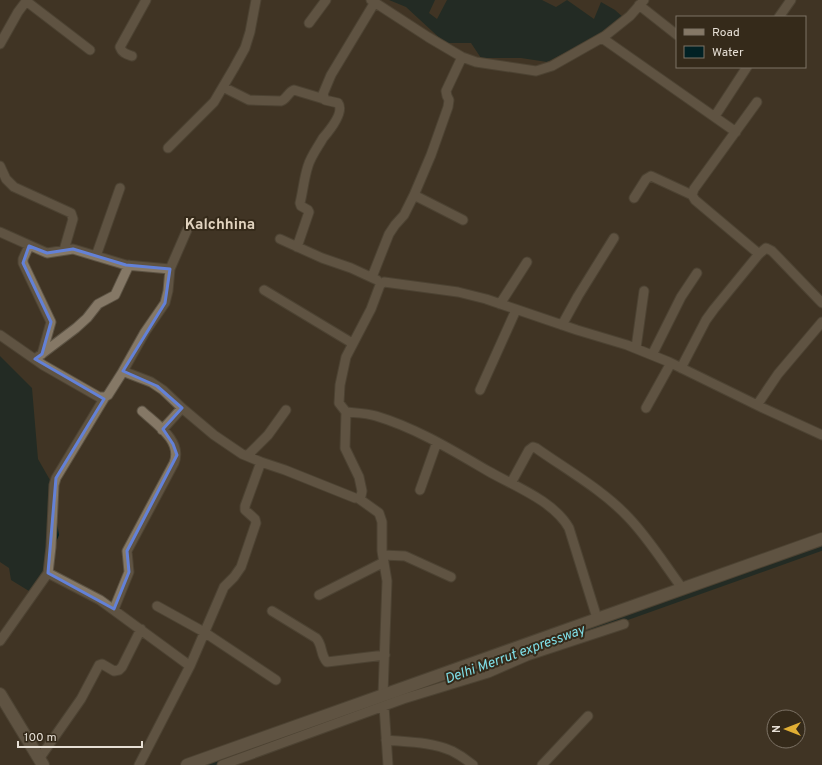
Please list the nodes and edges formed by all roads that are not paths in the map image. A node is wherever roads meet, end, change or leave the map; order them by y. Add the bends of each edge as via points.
1 (146, 0) edge
2 (256, 0) edge
3 (326, 0) edge
4 (791, 0) edge
5 (27, 1) edge
6 (373, 1) edge
7 (642, 3) edge
8 (780, 16) edge
9 (309, 23) dead end
10 (676, 34) edge
11 (602, 38) junction
12 (0, 44) edge
13 (90, 50) dead end
14 (132, 56) dead end
15 (462, 57) junction
16 (746, 68) edge
17 (223, 87) junction
18 (324, 99) junction
19 (757, 102) dead end
20 (715, 116) junction
21 (736, 132) junction
22 (168, 148) dead end
23 (0, 166) edge
24 (120, 188) dead end
25 (692, 194) junction
26 (414, 195) junction
27 (634, 198) dead end
28 (463, 220) dead end
29 (187, 230) dead end
30 (0, 232) edge
31 (614, 238) dead end
32 (280, 239) dead end
33 (29, 246) junction
34 (297, 247) junction
35 (64, 250) junction
36 (759, 254) junction
37 (96, 256) junction
38 (527, 262) dead end
39 (129, 265) junction
40 (170, 269) junction
41 (697, 273) dead end
42 (372, 277) junction
43 (382, 282) junction
44 (264, 290) dead end
45 (644, 292) dead end
46 (822, 303) edge
47 (500, 304) junction
48 (516, 310) junction
49 (822, 322) edge
50 (562, 325) junction
51 (0, 335) edge
52 (352, 343) junction
53 (636, 348) junction
54 (652, 355) junction
55 (39, 356) junction
56 (671, 363) junction
57 (681, 368) junction
58 (122, 372) junction
59 (480, 390) dead end
60 (106, 397) junction
61 (757, 406) junction
62 (182, 408) junction
63 (646, 408) dead end
64 (286, 410) dead end
65 (142, 411) dead end
66 (346, 412) junction
67 (162, 430) junction
68 (822, 435) edge
69 (437, 442) junction
70 (247, 456) junction
71 (261, 462) junction
72 (511, 483) junction
73 (420, 490) dead end
74 (358, 498) junction
75 (822, 539) edge
76 (383, 559) junction
77 (48, 573) junction
78 (451, 577) dead end
79 (682, 588) junction
80 (319, 594) dead end
81 (157, 606) dead end
82 (114, 609) junction
83 (272, 611) dead end
84 (597, 618) junction
85 (624, 624) dead end
86 (141, 629) junction
87 (204, 632) junction
88 (0, 642) edge
89 (385, 655) junction
90 (190, 666) junction
91 (276, 680) dead end
92 (0, 694) edge
93 (384, 700) junction
94 (588, 716) dead end
95 (386, 740) junction
96 (41, 762) edge
97 (139, 765) edge
98 (187, 765) edge
99 (222, 765) edge
100 (388, 765) edge
101 (474, 765) edge
102 (542, 765) edge

1 - 14 street via 120,47
2 - 17 street via 245,48
3 - 9 street
4 - 8 street
5 - 12 street
5 - 13 street
6 - 15 street via 428,38
6 - 18 street via 331,75 323,94
7 - 10 street
7 - 11 street via 615,30
11 - 15 street via 552,66 536,71 476,62
11 - 20 street
15 - 26 street via 446,91 448,107
16 - 20 street
17 - 18 street via 249,100 281,101 294,90
17 - 22 street via 206,111
18 - 34 street via 338,103 340,109 308,166 300,203 309,212
19 - 21 street
20 - 21 street
21 - 25 street
23 - 35 street via 6,179 14,187 72,213 73,219
24 - 37 street
25 - 27 street via 651,176 646,178
25 - 36 street via 695,200
26 - 28 street
26 - 42 street via 404,216 389,234
29 - 40 street
30 - 33 street
31 - 50 street
32 - 34 street
33 - 35 street via 47,253
33 - 55 street via 23,263 51,322
34 - 42 street
35 - 37 street via 73,249
36 - 46 street via 766,248 772,251
36 - 57 street via 706,320
37 - 39 street
38 - 47 street
39 - 40 street
39 - 55 street via 115,295 98,304 79,325
40 - 58 street via 165,303
41 - 54 street via 681,297
42 - 43 street
43 - 47 street via 458,292
43 - 52 street via 371,309
44 - 52 street
45 - 53 street
47 - 48 street
48 - 50 street
48 - 59 street
49 - 61 street via 778,374
50 - 53 street
51 - 55 street
52 - 66 street via 346,357 339,399 339,405
53 - 54 street
54 - 56 street
55 - 60 street via 43,365 96,396
56 - 57 street
56 - 63 street
57 - 61 street
58 - 60 street
58 - 62 street via 157,386
60 - 77 street via 56,478
61 - 68 street
62 - 67 street
62 - 70 street via 214,435
64 - 70 street via 268,435
65 - 67 street
66 - 69 street via 375,416
66 - 74 street via 345,448 361,485 361,496
67 - 82 street via 176,450 176,458 127,551 129,572
69 - 72 street
69 - 73 street
70 - 71 street
71 - 74 street
71 - 87 street via 245,506 247,513 255,519 254,530 241,567 224,588
72 - 79 street via 529,450 536,448 603,494 629,517
72 - 84 street via 545,504 565,521
74 - 76 street via 381,516
75 - 79 street
76 - 78 street via 405,556
76 - 80 street
76 - 89 street via 387,581
77 - 82 street
77 - 88 street
79 - 84 street
81 - 87 street
82 - 86 street
83 - 89 street via 316,638 327,662
84 - 93 street
85 - 93 street via 526,656 488,672
86 - 90 street
86 - 96 street via 122,667 114,671 102,664 99,665
87 - 90 street
87 - 91 street
89 - 93 street
90 - 97 street
92 - 96 street
93 - 95 street
93 - 98 street
93 - 99 street
94 - 102 street
95 - 100 street
95 - 101 street via 440,747

